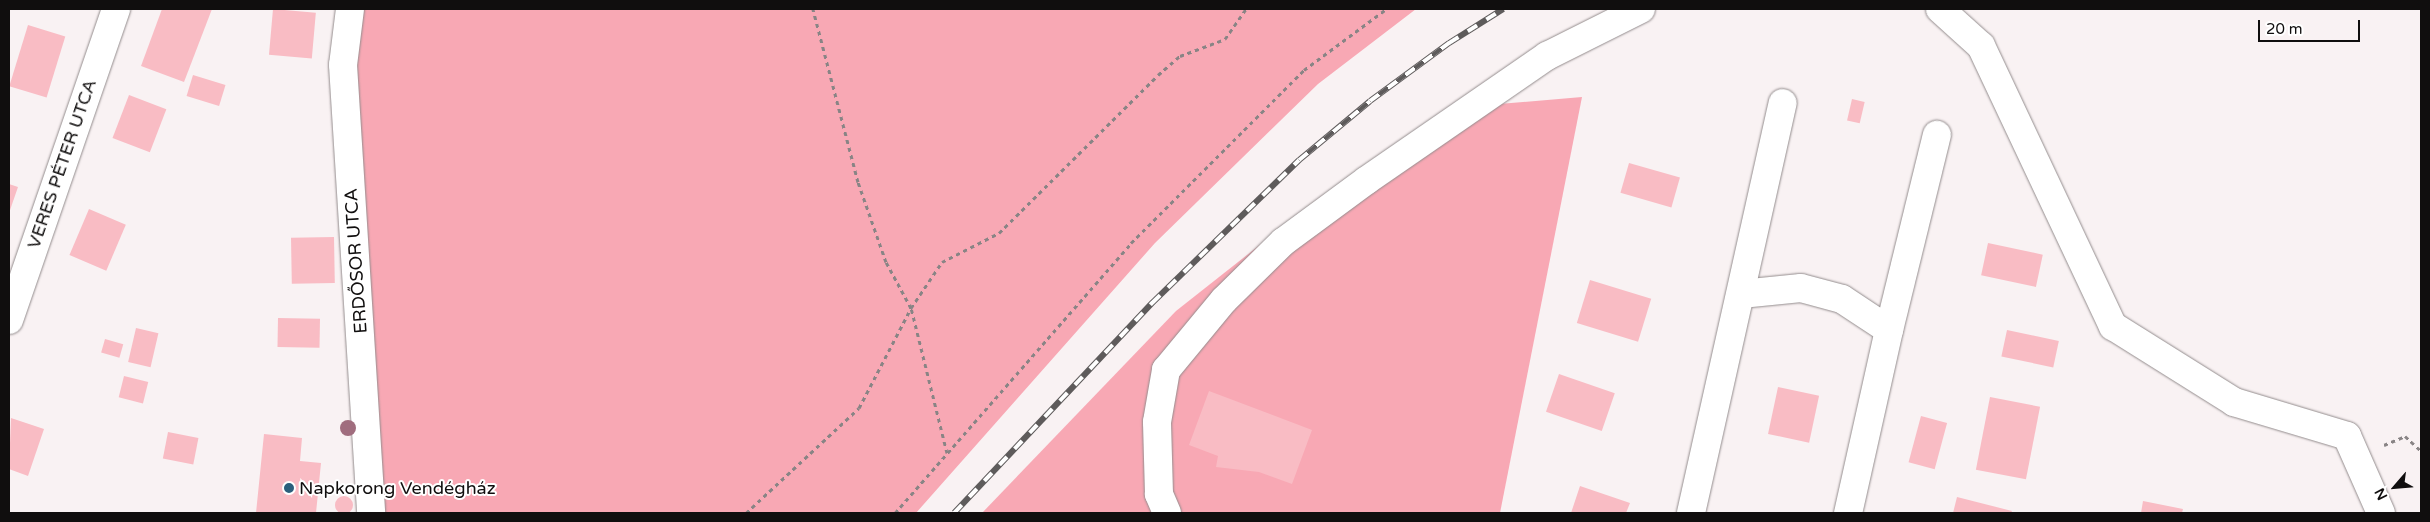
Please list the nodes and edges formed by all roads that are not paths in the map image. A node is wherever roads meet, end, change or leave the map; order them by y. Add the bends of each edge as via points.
1 (116, 9) edge
2 (350, 9) edge
3 (1641, 9) edge
4 (1940, 9) edge
5 (1783, 102) dead end
6 (1937, 135) dead end
7 (1741, 294) junction
8 (9, 320) edge
9 (1889, 330) junction
10 (371, 513) edge
11 (1167, 513) edge
12 (1691, 513) edge
13 (1848, 513) edge
14 (2381, 513) edge

1 - 8 street, VERES PÉTER UTCA
2 - 10 street, ERDŐSOR UTCA via 342,65
3 - 11 street via 1547,56 1367,180 1283,242 1224,300 1166,370 1156,422 1160,494
4 - 14 street via 1980,46 2114,326 2234,402 2347,436
5 - 7 street
6 - 9 street
7 - 9 street via 1801,288 1842,299
7 - 12 street
9 - 13 street

